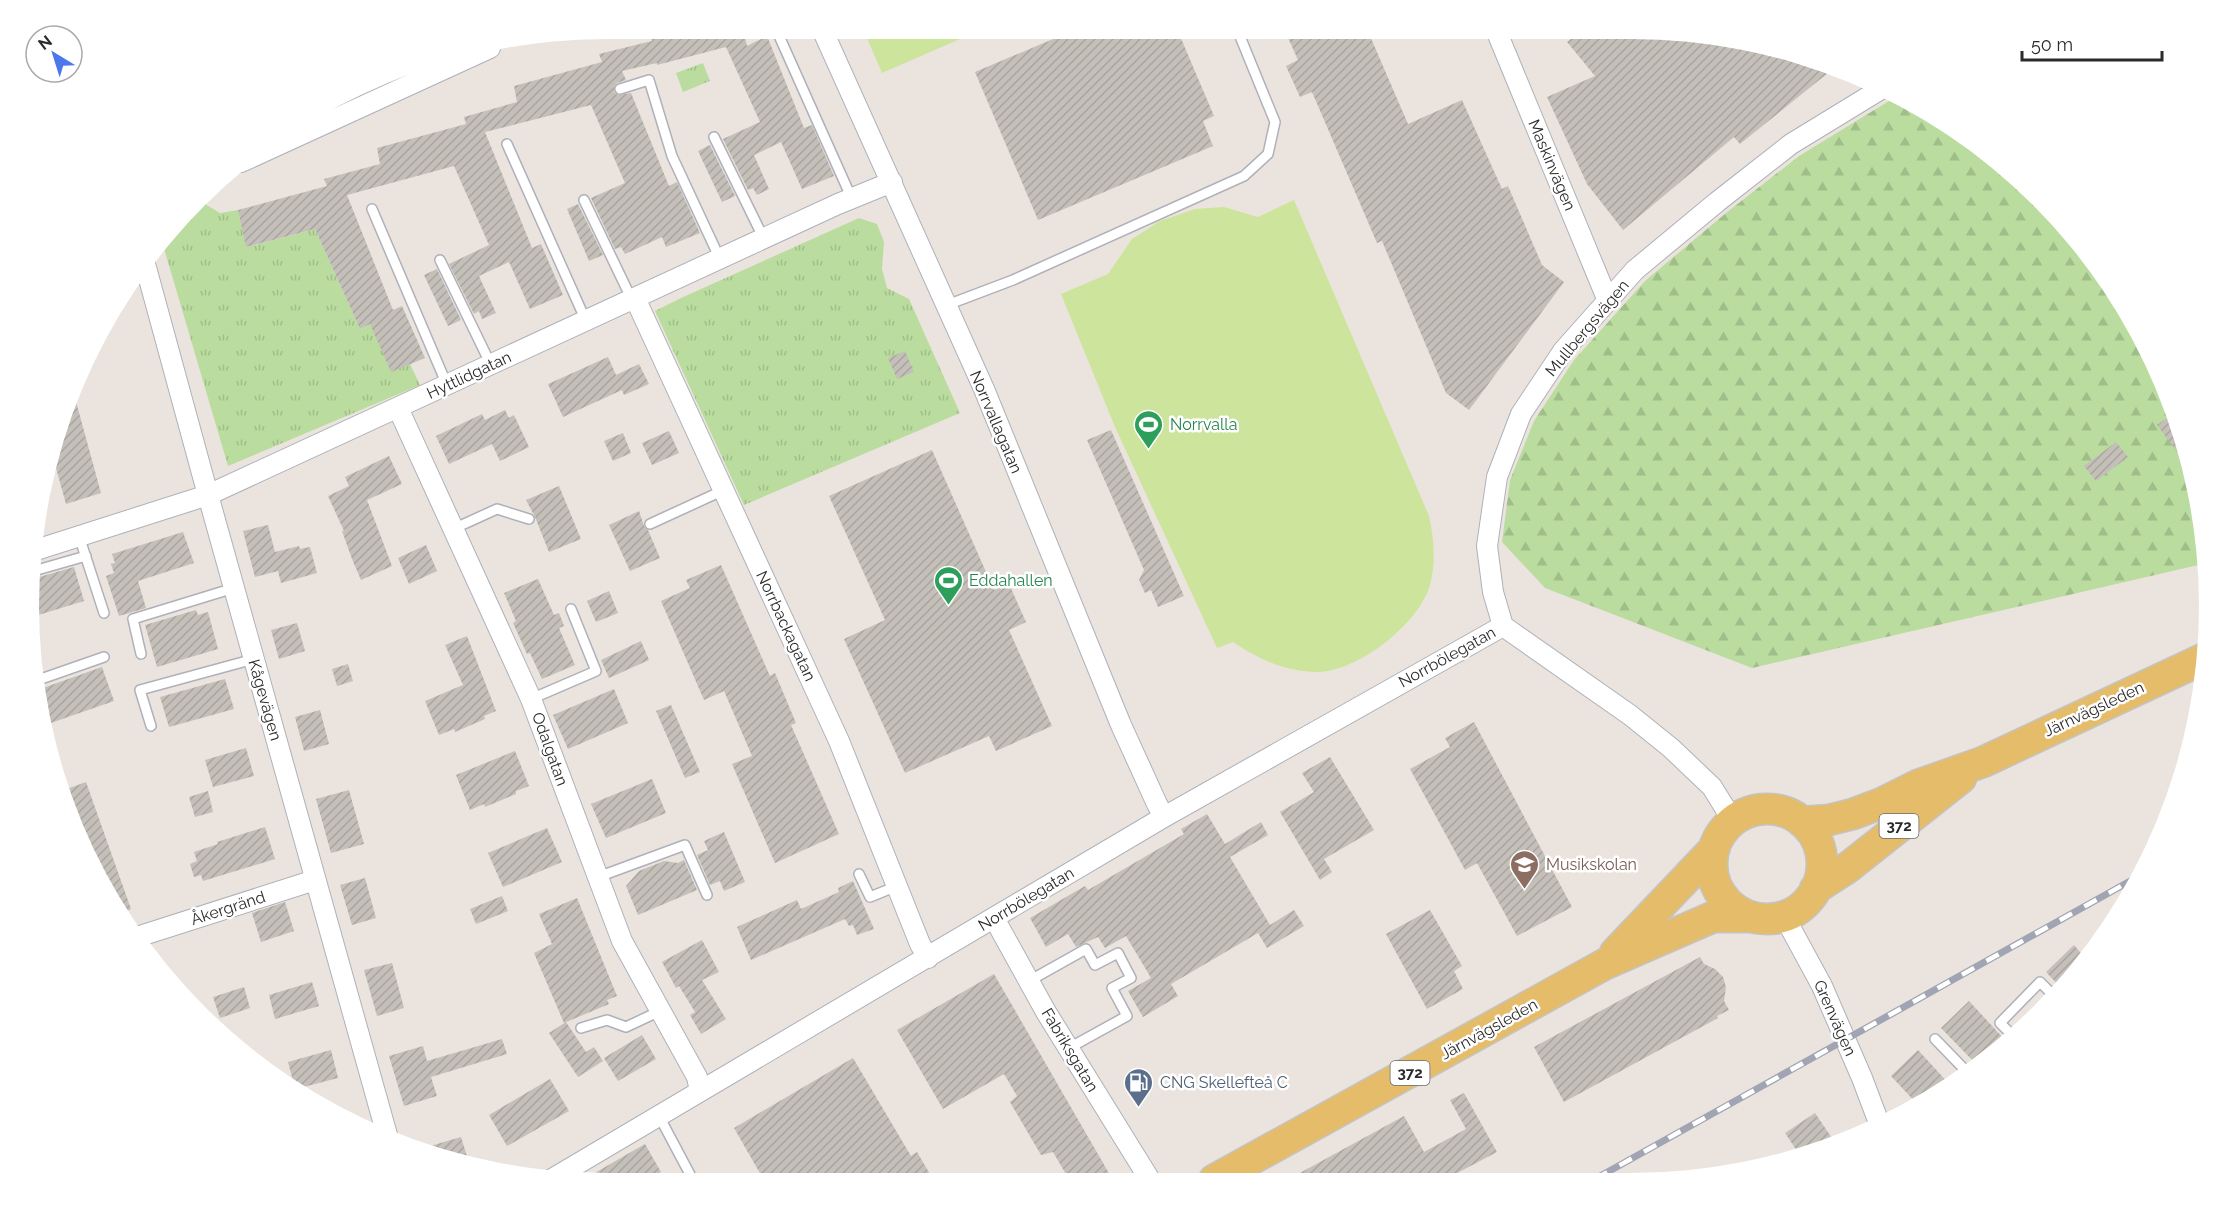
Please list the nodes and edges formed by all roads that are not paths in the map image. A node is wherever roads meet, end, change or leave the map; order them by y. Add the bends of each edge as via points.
1 (781, 39) edge
2 (827, 39) edge
3 (1241, 39) edge
4 (1500, 39) edge
5 (477, 54) edge
6 (620, 89) dead end
7 (1874, 93) edge
8 (714, 137) dead end
9 (507, 144) dead end
10 (274, 147) edge
11 (891, 182) junction
12 (853, 199) junction
13 (584, 200) dead end
14 (372, 209) dead end
15 (764, 239) junction
16 (720, 259) junction
17 (440, 260) dead end
18 (147, 273) edge
19 (633, 299) junction
20 (1608, 301) junction
21 (947, 305) junction
22 (586, 321) junction
23 (491, 365) junction
24 (447, 385) junction
25 (398, 408) junction
26 (724, 490) junction
27 (208, 495) junction
28 (529, 519) dead end
29 (650, 524) dead end
30 (453, 529) junction
31 (79, 536) junction
32 (42, 548) edge
33 (86, 556) junction
34 (40, 569) edge
35 (234, 588) junction
36 (571, 609) dead end
37 (104, 613) dead end
38 (1503, 626) junction
39 (141, 654) dead end
40 (104, 657) dead end
41 (254, 659) junction
42 (2196, 662) edge
43 (44, 678) edge
44 (531, 699) junction
45 (151, 726) dead end
46 (1983, 762) junction
47 (1164, 817) junction
48 (1733, 821) junction
49 (1802, 822) junction
50 (1714, 849) junction
51 (859, 874) dead end
52 (598, 877) junction
53 (315, 880) junction
54 (897, 886) junction
55 (1815, 889) junction
56 (707, 895) dead end
57 (1750, 916) junction
58 (1784, 916) junction
59 (994, 918) junction
60 (144, 935) edge
61 (928, 958) junction
62 (1605, 964) junction
63 (1029, 981) junction
64 (2048, 990) edge
65 (660, 1011) junction
66 (581, 1028) dead end
67 (2008, 1030) edge
68 (1935, 1039) dead end
69 (1069, 1048) junction
70 (1962, 1067) edge
71 (700, 1090) junction
72 (659, 1116) junction
73 (1877, 1118) edge
74 (385, 1128) edge
75 (565, 1172) edge
76 (689, 1173) edge
77 (1146, 1173) edge
78 (1227, 1173) edge

1 - 12 lane
2 - 11 street, Norrvallagatan
3 - 21 lane via 1275,122 1268,154 1244,176 1013,280
4 - 20 street, Maskinvägen
5 - 10 street
6 - 16 lane via 649,80 672,156
7 - 20 street, Mullbergsvägen via 1791,144 1635,270
8 - 15 lane
9 - 22 lane
11 - 12 street, Hyttlidgatan
11 - 21 street, Norrvallagatan
12 - 15 street, Hyttlidgatan
13 - 19 lane
14 - 24 lane
15 - 16 street, Hyttlidgatan
16 - 19 street, Hyttlidgatan
17 - 23 lane
18 - 27 street, Kågevägen
19 - 22 street, Hyttlidgatan
19 - 26 street, Norrbackagatan
20 - 38 street, Mullbergsvägen via 1563,351 1521,414 1497,477 1487,546 1493,592
21 - 47 street, Norrvallagatan via 1121,725
22 - 23 street, Hyttlidgatan
23 - 24 street, Hyttlidgatan
24 - 25 street, Hyttlidgatan
25 - 27 street, Hyttlidgatan
25 - 30 street, Odalgatan
26 - 29 lane
26 - 54 street, Norrbackagatan via 839,741
27 - 31 street, Hyttlidgatan
27 - 35 street, Kågevägen
28 - 30 lane via 497,509
30 - 44 street, Odalgatan
31 - 32 street, Hyttlidgatan
31 - 33 lane
33 - 34 lane
33 - 37 lane
35 - 39 lane via 133,619
35 - 41 street, Kågevägen
36 - 44 lane via 596,671
38 - 47 street, Norrbölegatan
38 - 48 street via 1671,748 1712,787
40 - 43 lane
41 - 45 lane via 140,690
41 - 53 street, Kågevägen
42 - 46 main road, Järnvägsleden / 372
44 - 52 street, Odalgatan
46 - 49 main road, Järnvägsleden / 372 via 1853,814
46 - 55 main road, Järnvägsleden / 372
47 - 59 street, Norrbölegatan
48 - 49 main road, 372 via 1752,812 1773,810
48 - 50 main road, 372
49 - 55 main road via 1815,838 1821,859
50 - 57 main road via 1712,868 1716,886 1734,908
50 - 62 main road, Järnvägsleden / 372
51 - 54 lane via 870,897
52 - 56 lane via 685,845
52 - 65 street, Odalgatan via 622,941
53 - 60 street, Åkergränd
53 - 74 street, Kågevägen
54 - 61 street, Norrbackagatan
55 - 58 main road, 372 via 1805,903
57 - 58 main road, 372
57 - 62 main road, Järnvägsleden / 372 via 1713,917
58 - 73 street, Grenvägen via 1822,986
59 - 61 street, Norrbölegatan
59 - 63 street, Fabriksgatan
61 - 71 street, Norrbölegatan
62 - 78 main road, Järnvägsleden / 372
63 - 69 street, Fabriksgatan
63 - 69 lane via 1086,949 1095,965 1118,953 1131,978 1112,988 1128,1016
64 - 67 lane via 2040,982 2001,1023
65 - 66 lane via 626,1027 607,1020
65 - 71 street, Odalgatan via 697,1077
68 - 70 lane
69 - 77 street, Fabriksgatan
71 - 72 street, Norrbölegatan
72 - 75 street, Norrbölegatan
72 - 76 lane

